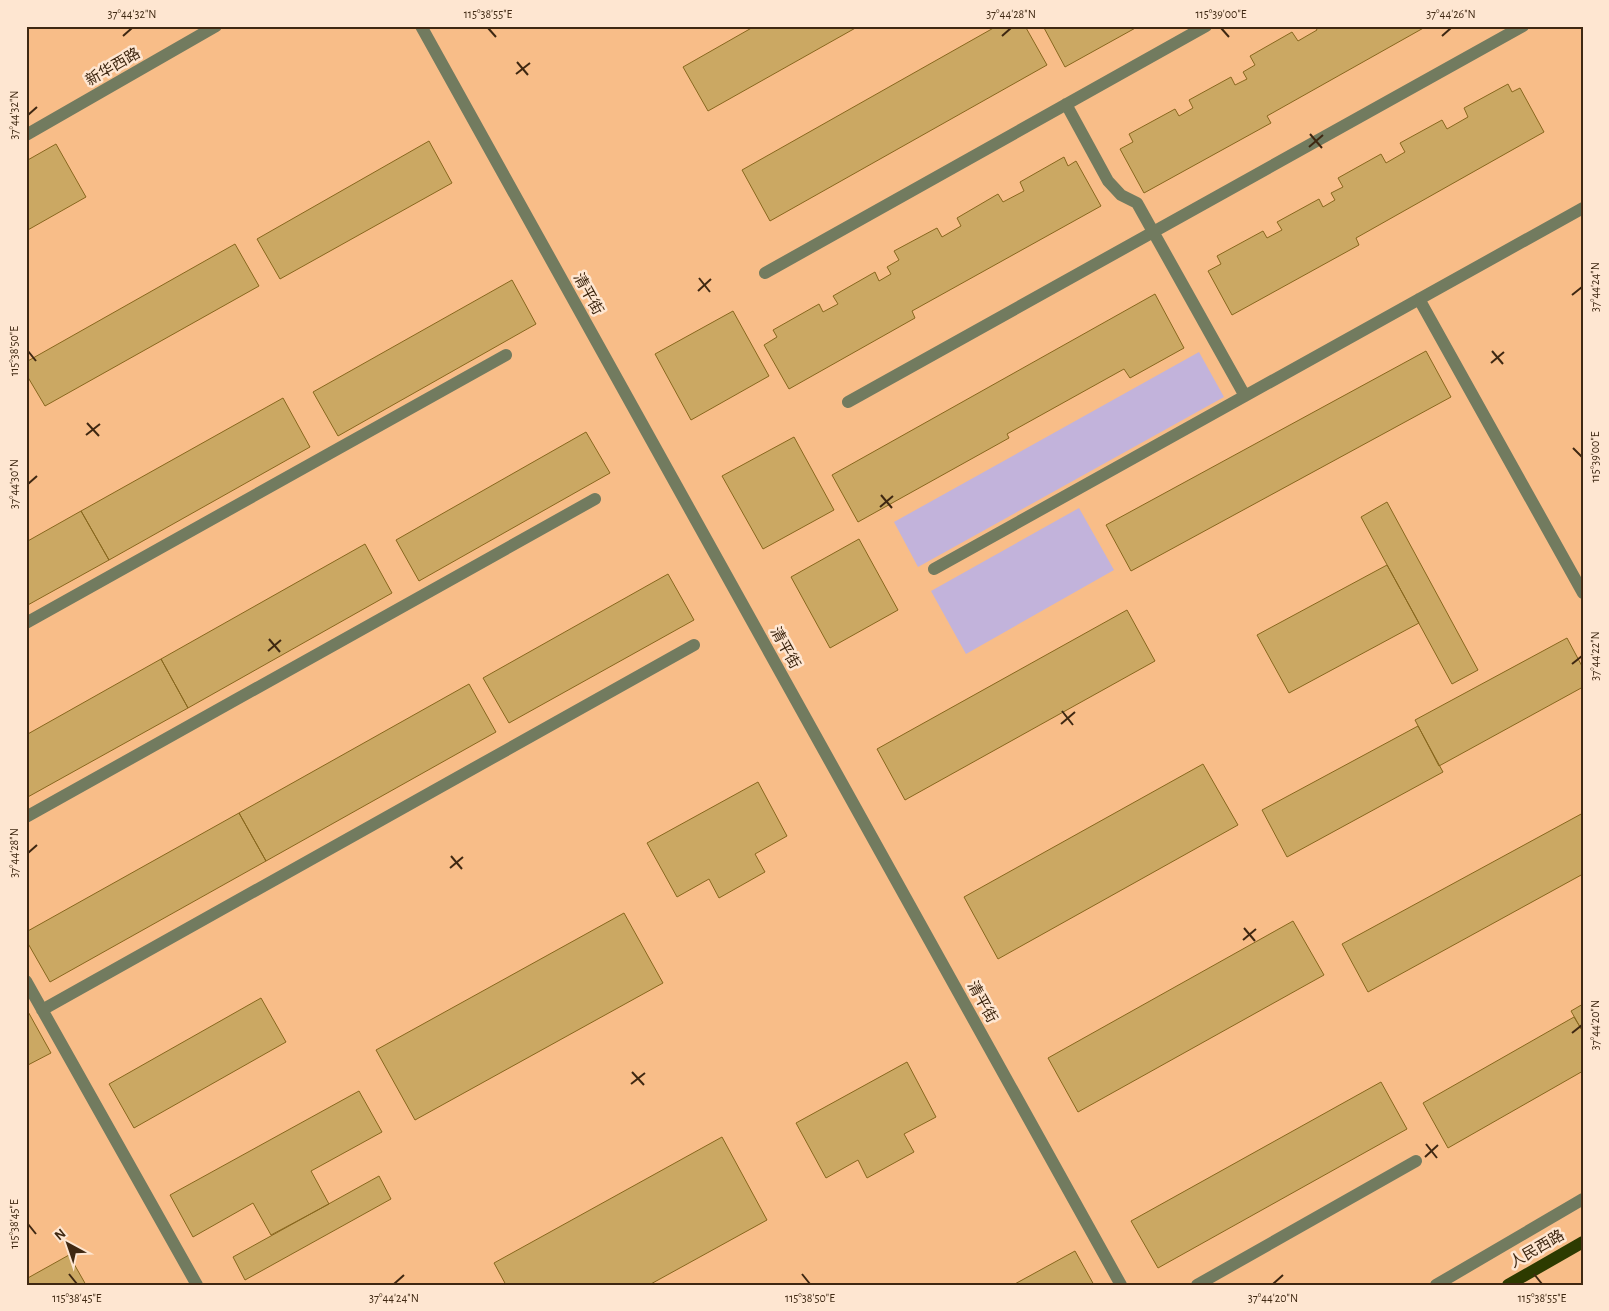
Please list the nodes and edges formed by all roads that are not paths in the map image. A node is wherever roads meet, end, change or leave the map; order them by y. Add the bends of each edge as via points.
1 (216, 26) edge
2 (420, 26) edge
3 (1206, 26) edge
4 (1522, 26) edge
5 (1066, 104) junction
6 (26, 135) edge
7 (1583, 208) edge
8 (1153, 232) junction
9 (765, 272) dead end
10 (1419, 299) junction
11 (506, 355) dead end
12 (1245, 396) junction
13 (848, 402) dead end
14 (595, 498) dead end
15 (934, 569) dead end
16 (1583, 594) edge
17 (26, 623) edge
18 (694, 645) dead end
19 (26, 817) edge
20 (26, 981) edge
21 (42, 1010) junction
22 (1416, 1161) dead end
23 (1583, 1199) edge
24 (1583, 1242) edge
25 (197, 1285) edge
26 (1121, 1285) edge
27 (1197, 1285) edge
28 (1436, 1285) edge
29 (1508, 1285) edge

1 - 6 street, 新华西路
2 - 26 street, 清平街
3 - 5 street
4 - 8 street
5 - 8 street via 1108,181 1121,196 1137,203
5 - 9 street
7 - 10 street
8 - 12 street
8 - 13 street
10 - 12 street
10 - 16 street
11 - 17 street
12 - 15 street
14 - 19 street
18 - 21 street
20 - 21 street
21 - 25 street
22 - 27 street
23 - 28 street
24 - 29 main road, 人民西路

